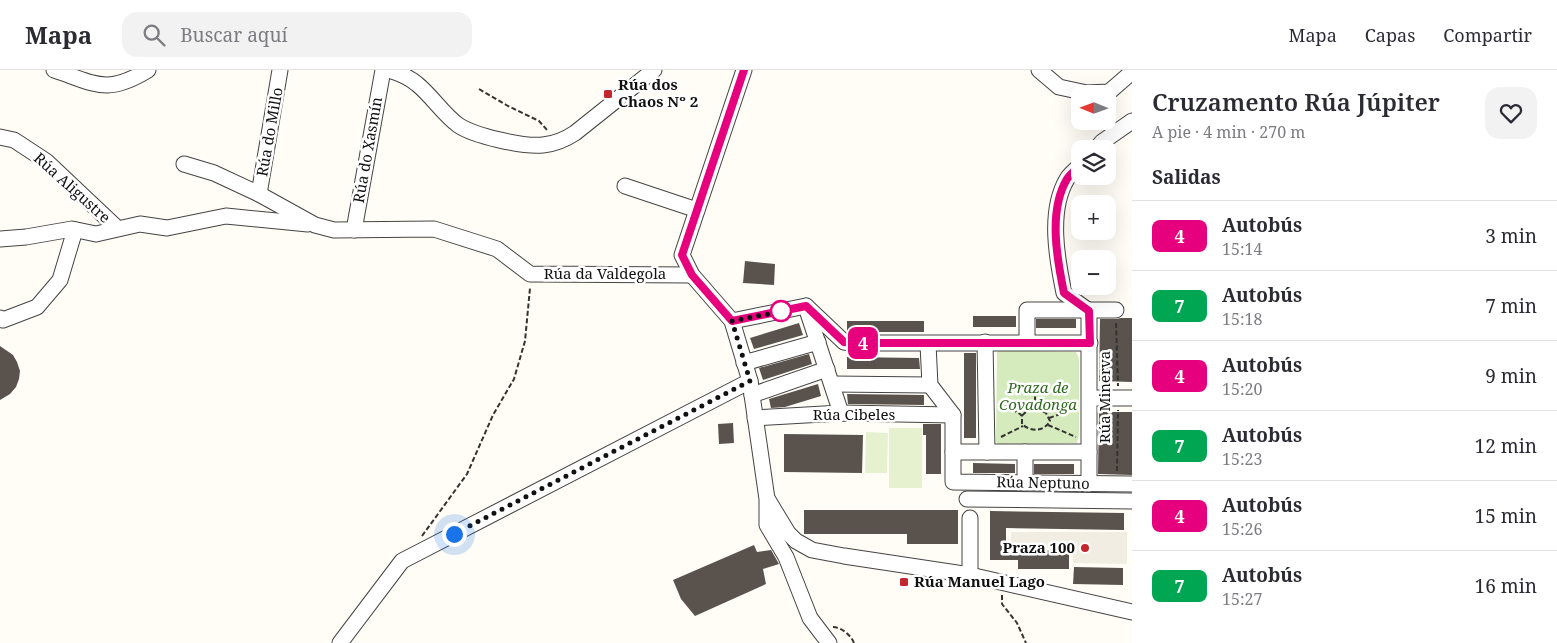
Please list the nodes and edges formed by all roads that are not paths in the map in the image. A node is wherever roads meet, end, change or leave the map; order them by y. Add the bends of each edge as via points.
1 (54, 70) edge
2 (148, 70) edge
3 (280, 70) edge
4 (383, 70) edge
5 (389, 70) edge
6 (654, 70) edge
7 (744, 70) edge
8 (1039, 70) edge
9 (1132, 72) edge
10 (1132, 121) edge
11 (0, 137) edge
12 (1105, 140) edge
13 (184, 164) dead end
14 (1071, 174) edge
15 (625, 186) dead end
16 (259, 194) junction
17 (697, 210) junction
18 (314, 225) junction
19 (117, 228) junction
20 (75, 230) junction
21 (354, 230) junction
22 (0, 238) edge
23 (692, 275) junction
24 (806, 306) junction
25 (1116, 310) road end
26 (1089, 311) junction
27 (0, 318) edge
28 (732, 321) junction
29 (818, 342) junction
30 (985, 342) junction
31 (1027, 342) junction
32 (1090, 343) junction
33 (928, 344) junction
34 (744, 363) junction
35 (829, 377) junction
36 (930, 385) junction
37 (751, 388) junction
38 (1125, 398) edge
39 (1090, 401) junction
40 (840, 413) junction
41 (953, 415) junction
42 (755, 418) junction
43 (987, 448) junction
44 (1089, 448) junction
45 (953, 452) junction
46 (1025, 452) junction
47 (1025, 483) junction
48 (1089, 484) junction
49 (1116, 484) junction
50 (1132, 484) edge
51 (767, 499) junction
52 (967, 499) dead end
53 (1116, 500) junction
54 (1132, 501) edge
55 (970, 518) dead end
56 (970, 575) junction
57 (1132, 612) edge
58 (340, 643) edge
59 (829, 643) edge

1 - 2 street via 106,86 123,83
3 - 16 street, Rúa do Millo
4 - 21 street, Rúa do Xasmín
5 - 6 street via 417,83 458,125 495,139 526,145 542,145 575,133
7 - 17 street
8 - 9 street via 1059,87 1087,93 1109,92
10 - 12 street
11 - 19 street, Rúa Aligustre via 14,140 46,160
13 - 16 street, Rúa da Valdegola via 214,173
14 - 26 street via 1059,196 1057,261 1064,293
15 - 17 street
16 - 18 street, Rúa da Valdegola
17 - 23 street via 682,255
18 - 19 street via 226,216 167,228 140,224
18 - 21 street, Rúa da Valdegola
19 - 20 street via 96,234
20 - 22 street
20 - 27 street via 60,280 37,307 4,320
21 - 23 street, Rúa da Valdegola via 434,229 497,249 530,274
23 - 28 street
24 - 28 street
24 - 29 street
24 - 33 street via 844,342
25 - 26 street
26 - 31 street via 1027,310
26 - 32 street
28 - 34 street
29 - 34 street
29 - 35 street
30 - 31 street
30 - 33 street
30 - 43 street
31 - 32 street
32 - 39 street
33 - 36 street
34 - 37 street
35 - 36 street
35 - 37 street
35 - 40 street
36 - 41 street
37 - 42 street
37 - 58 street via 402,561
38 - 39 street
39 - 44 street
40 - 41 street, Rúa Cibeles
40 - 42 street, Rúa Cibeles
41 - 45 street
42 - 51 street
43 - 45 street
43 - 46 street
44 - 46 street
44 - 48 street
45 - 47 street, Rúa Neptuno via 954,482
46 - 47 street
47 - 48 street, Rúa Neptuno
48 - 49 street, Rúa Neptuno
49 - 50 street, Rúa Neptuno
49 - 53 street
51 - 56 street via 788,533 812,550
51 - 59 street via 767,525 786,557 810,618
52 - 53 street
53 - 54 street
55 - 56 street
56 - 57 street

